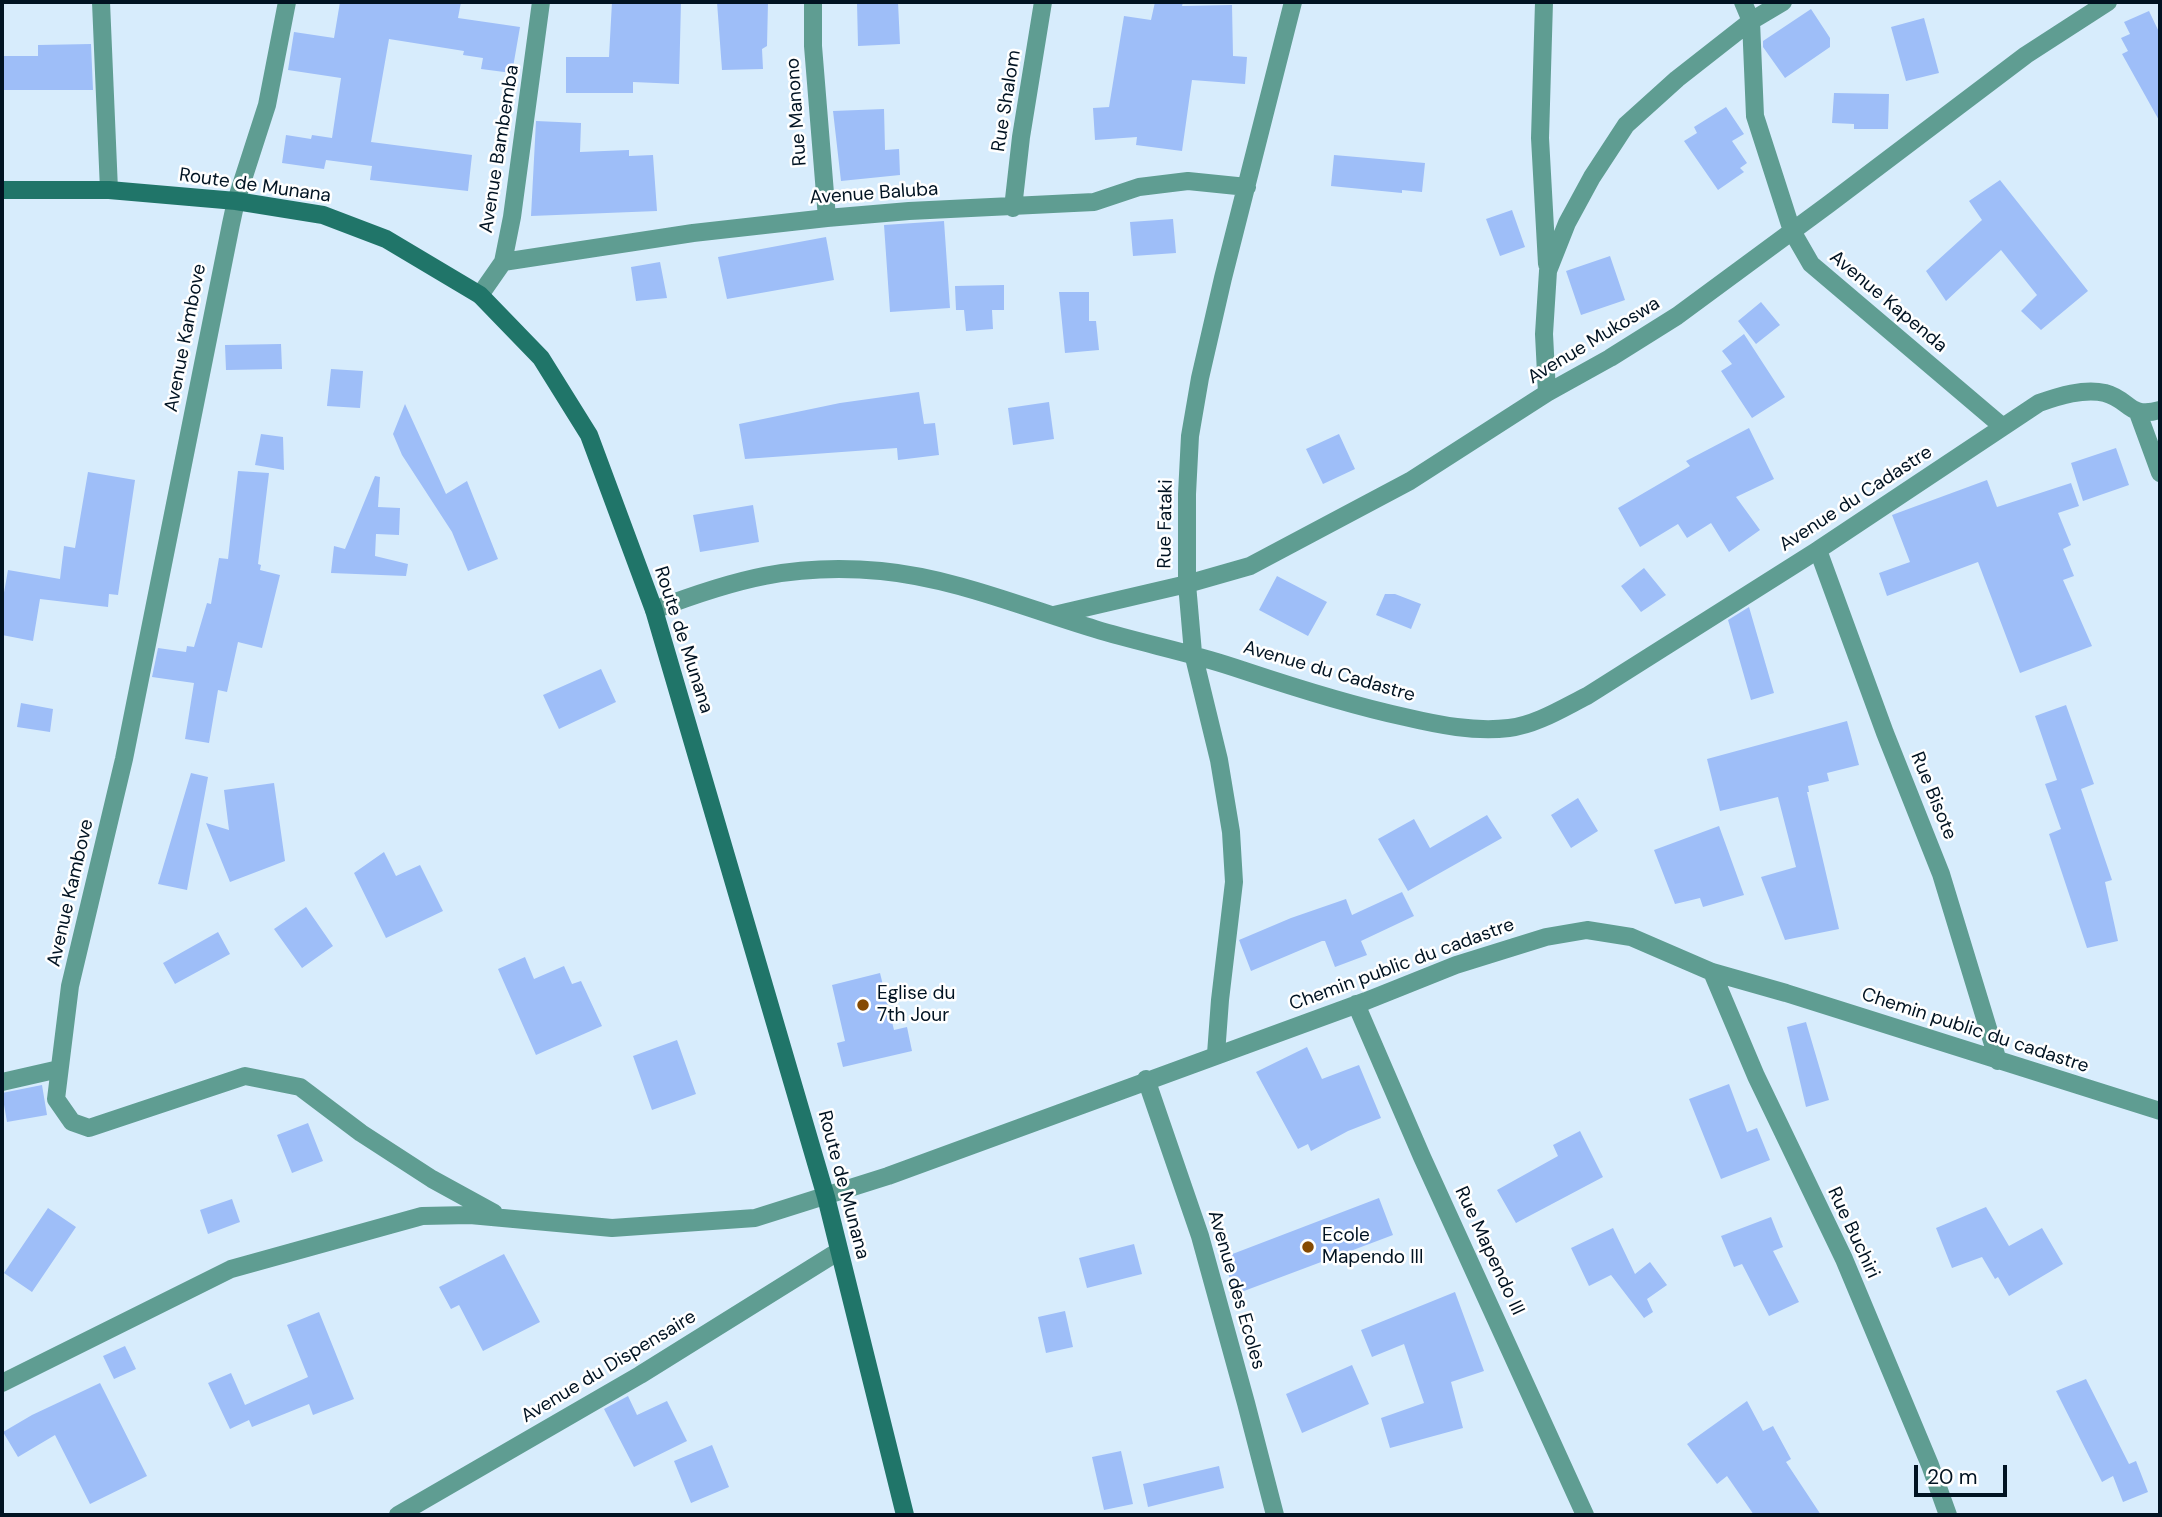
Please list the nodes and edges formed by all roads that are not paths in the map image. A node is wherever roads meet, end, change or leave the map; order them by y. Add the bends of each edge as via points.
1 (101, 2) edge
2 (287, 2) edge
3 (541, 2) edge
4 (813, 2) edge
5 (1043, 2) edge
6 (1293, 2) edge
7 (1545, 2) edge
8 (1743, 2) edge
9 (1783, 2) edge
10 (2108, 2) edge
11 (1751, 21) junction
12 (1248, 187) junction
13 (2, 190) edge
14 (109, 190) junction
15 (236, 201) junction
16 (1013, 208) junction
17 (827, 218) junction
18 (1792, 231) junction
19 (503, 262) junction
20 (1548, 271) junction
21 (480, 295) junction
22 (1546, 393) junction
23 (2160, 410) edge
24 (2138, 413) junction
25 (2003, 427) junction
26 (2160, 473) edge
27 (1818, 550) junction
28 (1187, 584) junction
29 (654, 610) junction
30 (1050, 615) junction
31 (1193, 653) junction
32 (1712, 972) junction
33 (1356, 1004) junction
34 (1216, 1054) junction
35 (1998, 1061) junction
36 (59, 1069) junction
37 (1146, 1079) junction
38 (2, 1082) edge
39 (2160, 1111) edge
40 (826, 1197) junction
41 (501, 1217) junction
42 (839, 1251) junction
43 (2, 1382) edge
44 (398, 1515) edge
45 (905, 1515) edge
46 (1275, 1515) edge
47 (1585, 1515) edge
48 (1948, 1515) edge

1 - 14 street
2 - 15 street, Avenue Kambove via 267,105
3 - 19 street, Avenue Bambemba
4 - 17 street, Rue Manono
5 - 16 street, Rue Shalom
6 - 12 street, Rue Fataki
7 - 20 street via 1541,138
8 - 11 street
9 - 11 street
10 - 18 street, Avenue Mukoswa via 2026,55
11 - 18 street, Avenue Kapenda via 1755,117
11 - 20 street via 1626,125 1567,223
12 - 16 street, Avenue Baluba via 1188,181 1139,187 1094,202
12 - 28 street, Rue Fataki via 1223,278 1190,436
13 - 14 main road, Route de Munana
14 - 15 main road, Route de Munana
15 - 21 main road, Route de Munana via 323,215 386,239
15 - 36 street, Avenue Kambove via 124,760 71,986
16 - 17 street, Avenue Baluba
17 - 19 street, Avenue Baluba
18 - 22 street, Avenue Mukoswa via 1677,316
18 - 25 street, Avenue Kapenda via 1811,264
19 - 21 street, Avenue Bambemba
20 - 22 street
21 - 29 main road, Route de Munana via 541,358 589,435
22 - 28 street, Avenue Mukoswa via 1410,481 1334,522 1250,566
23 - 24 street
24 - 25 street, Avenue du Cadastre via 2105,393 2083,392 2039,403
24 - 26 street
25 - 27 street, Avenue du Cadastre
27 - 31 street, Avenue du Cadastre via 1587,696 1512,728 1475,730 1365,708
27 - 35 street, Rue Bisote via 1941,874
28 - 30 street, Avenue Mukoswa
28 - 31 street, Rue Fataki
29 - 30 street, Avenue du Cadastre via 762,575 811,569 883,571 963,587
29 - 40 main road, Route de Munana
30 - 31 street, Avenue du Cadastre
31 - 34 street, Rue Fataki via 1219,760 1234,882
32 - 33 street, Chemin public du cadastre via 1631,937 1587,930 1502,949
32 - 35 street, Chemin public du cadastre
32 - 48 street, Rue Buchiri via 1844,1259
33 - 34 street, Chemin public du cadastre
33 - 47 street, Rue Mapendo III
34 - 37 street, Chemin public du cadastre
35 - 39 street, Chemin public du cadastre
36 - 38 street
36 - 41 street, Avenue Kambove via 56,1099 72,1122 89,1128 245,1076 300,1087 432,1179
37 - 40 street, Chemin public du cadastre
37 - 46 street, Avenue des Ecoles via 1200,1236
40 - 41 street, Chemin public du cadastre via 755,1218 666,1226 612,1228
40 - 42 main road, Route de Munana
41 - 43 street, Chemin public du cadastre via 422,1216 231,1269
42 - 44 street, Avenue du Dispensaire via 640,1375
42 - 45 main road, Route de Munana

